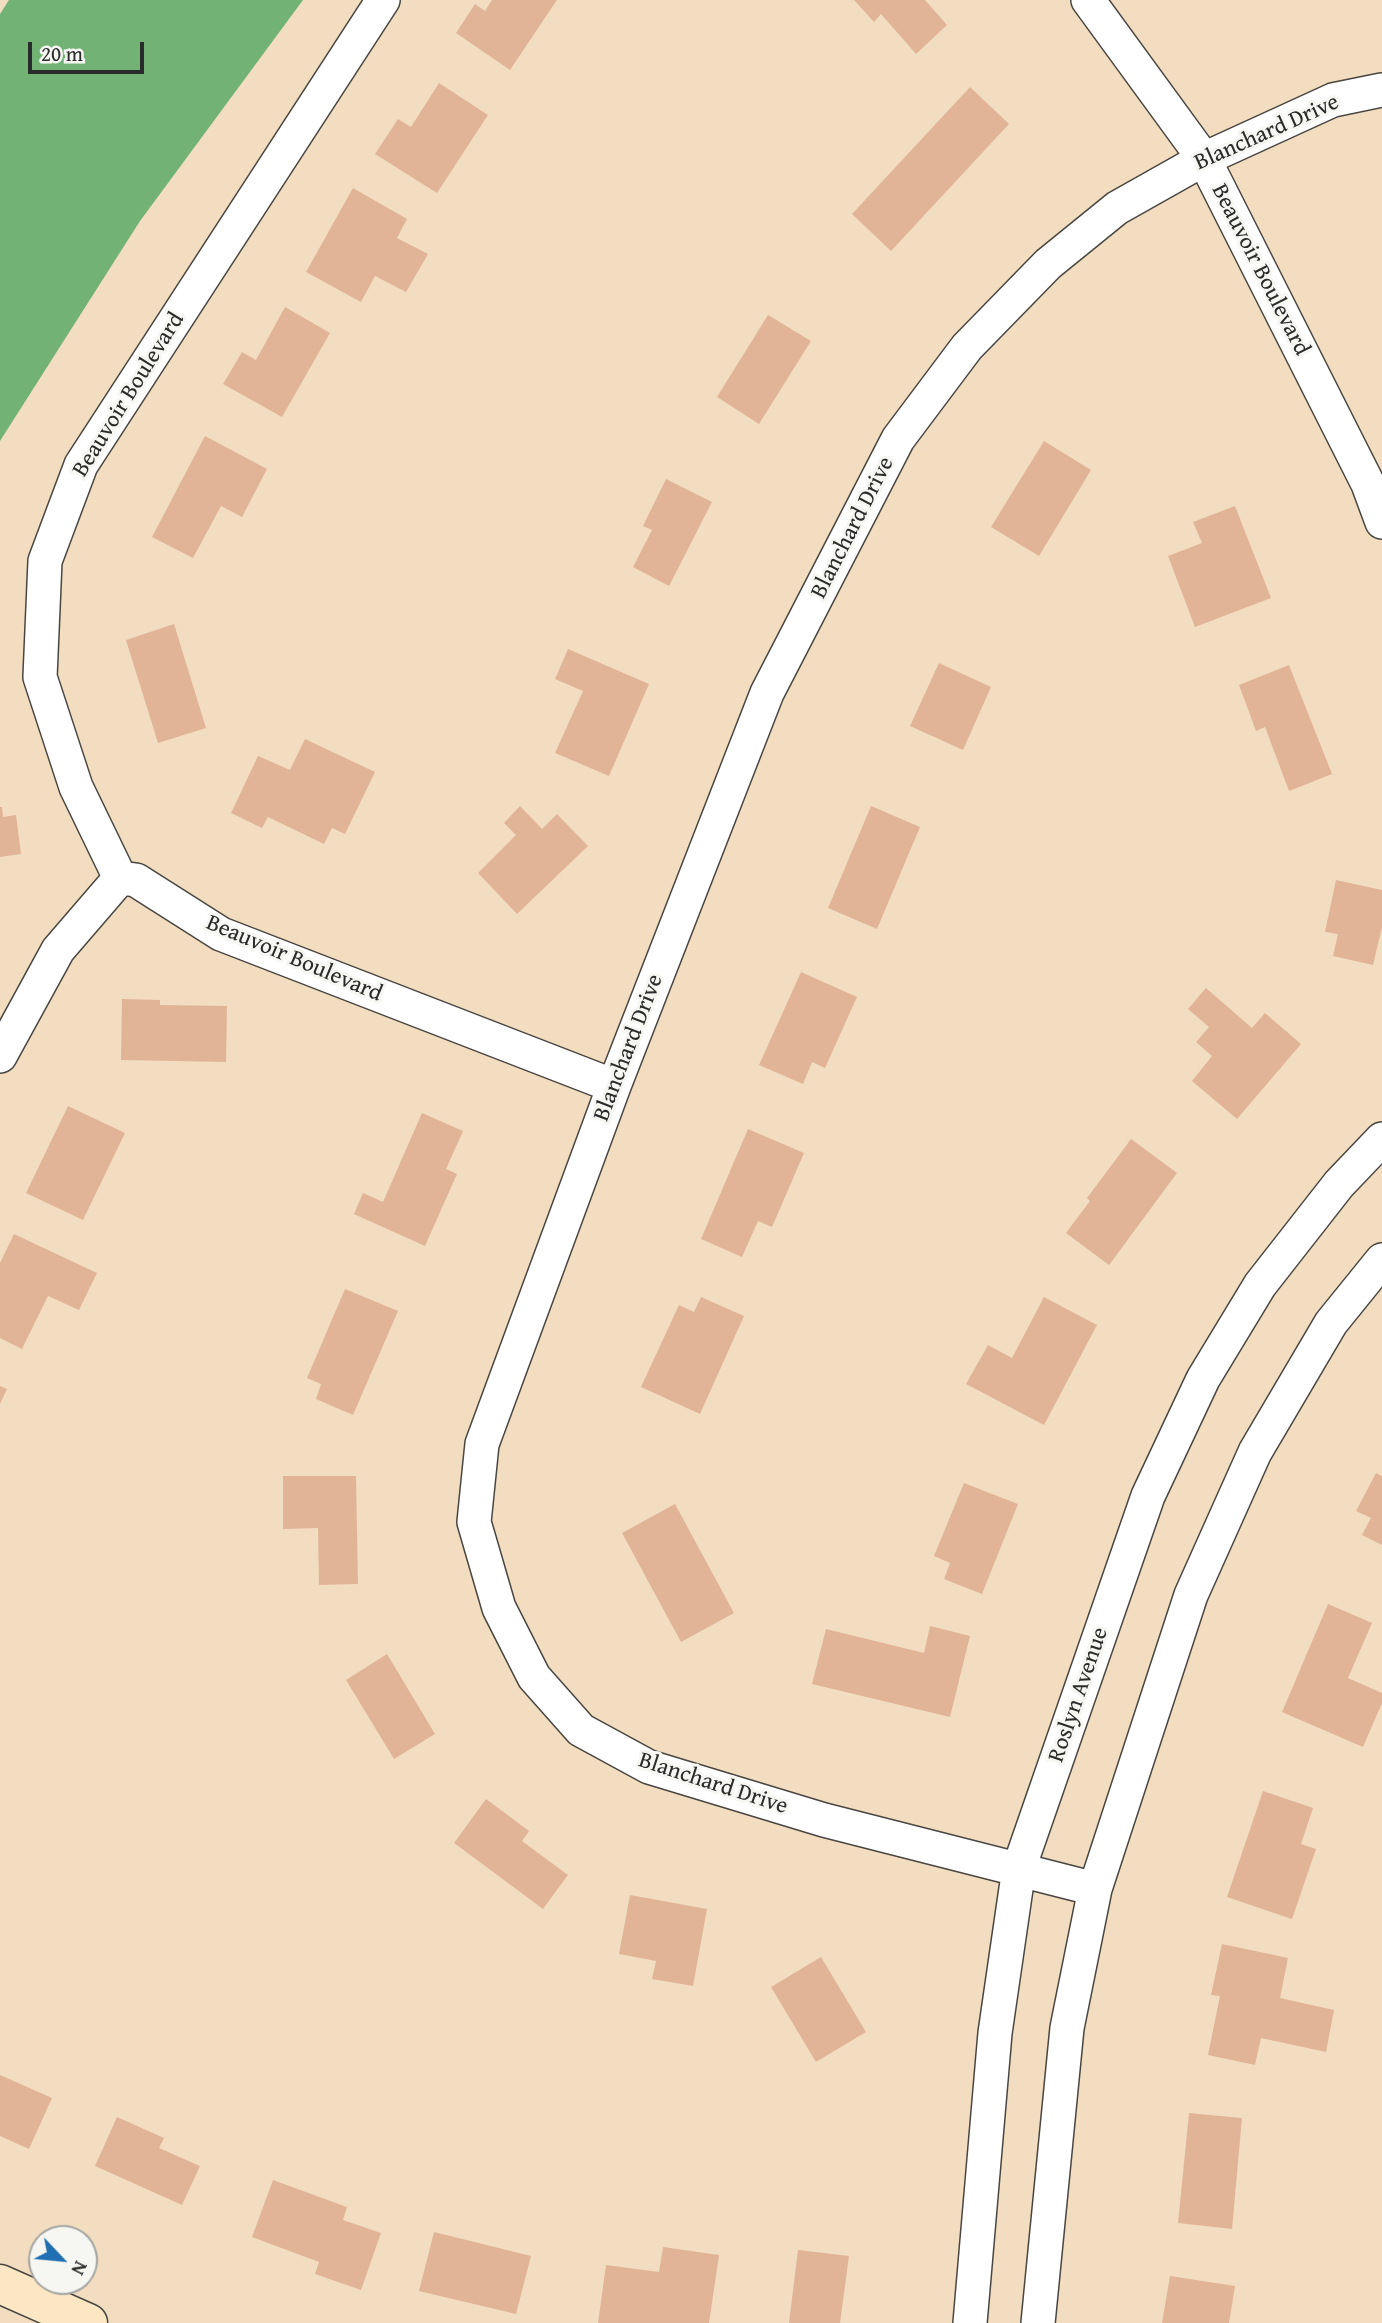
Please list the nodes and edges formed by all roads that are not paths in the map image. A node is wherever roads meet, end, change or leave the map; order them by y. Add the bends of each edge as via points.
1 (383, 0) edge
2 (1088, 0) edge
3 (1382, 90) edge
4 (1204, 159) junction
5 (1382, 522) edge
6 (120, 878) junction
7 (0, 1056) edge
8 (614, 1086) junction
9 (1382, 1139) edge
10 (1382, 1261) edge
11 (1019, 1868) junction
12 (1095, 1889) junction
13 (0, 2284) edge
14 (88, 2323) edge
15 (970, 2323) edge
16 (1038, 2323) edge

1 - 6 street, Beauvoir Boulevard via 81,465 45,561 40,677 76,787
2 - 4 street, Beauvoir Boulevard
3 - 4 street, Blanchard Drive via 1333,100
4 - 5 street, Beauvoir Boulevard via 1368,484
4 - 8 street, Blanchard Drive via 1117,208 1048,264 967,347 898,439 767,693
6 - 7 street via 58,950
6 - 8 street, Beauvoir Boulevard via 136,880 221,934
8 - 11 street, Blanchard Drive via 482,1444 474,1522 499,1608 534,1677 581,1730 649,1767 824,1820
9 - 11 street, Roslyn Avenue via 1339,1184 1260,1285 1203,1379 1148,1496
10 - 12 street via 1331,1323 1255,1452 1191,1595
11 - 12 street, Blanchard Drive
11 - 15 street, Roslyn Avenue via 995,2033
12 - 16 street via 1067,2028
13 - 14 main road

